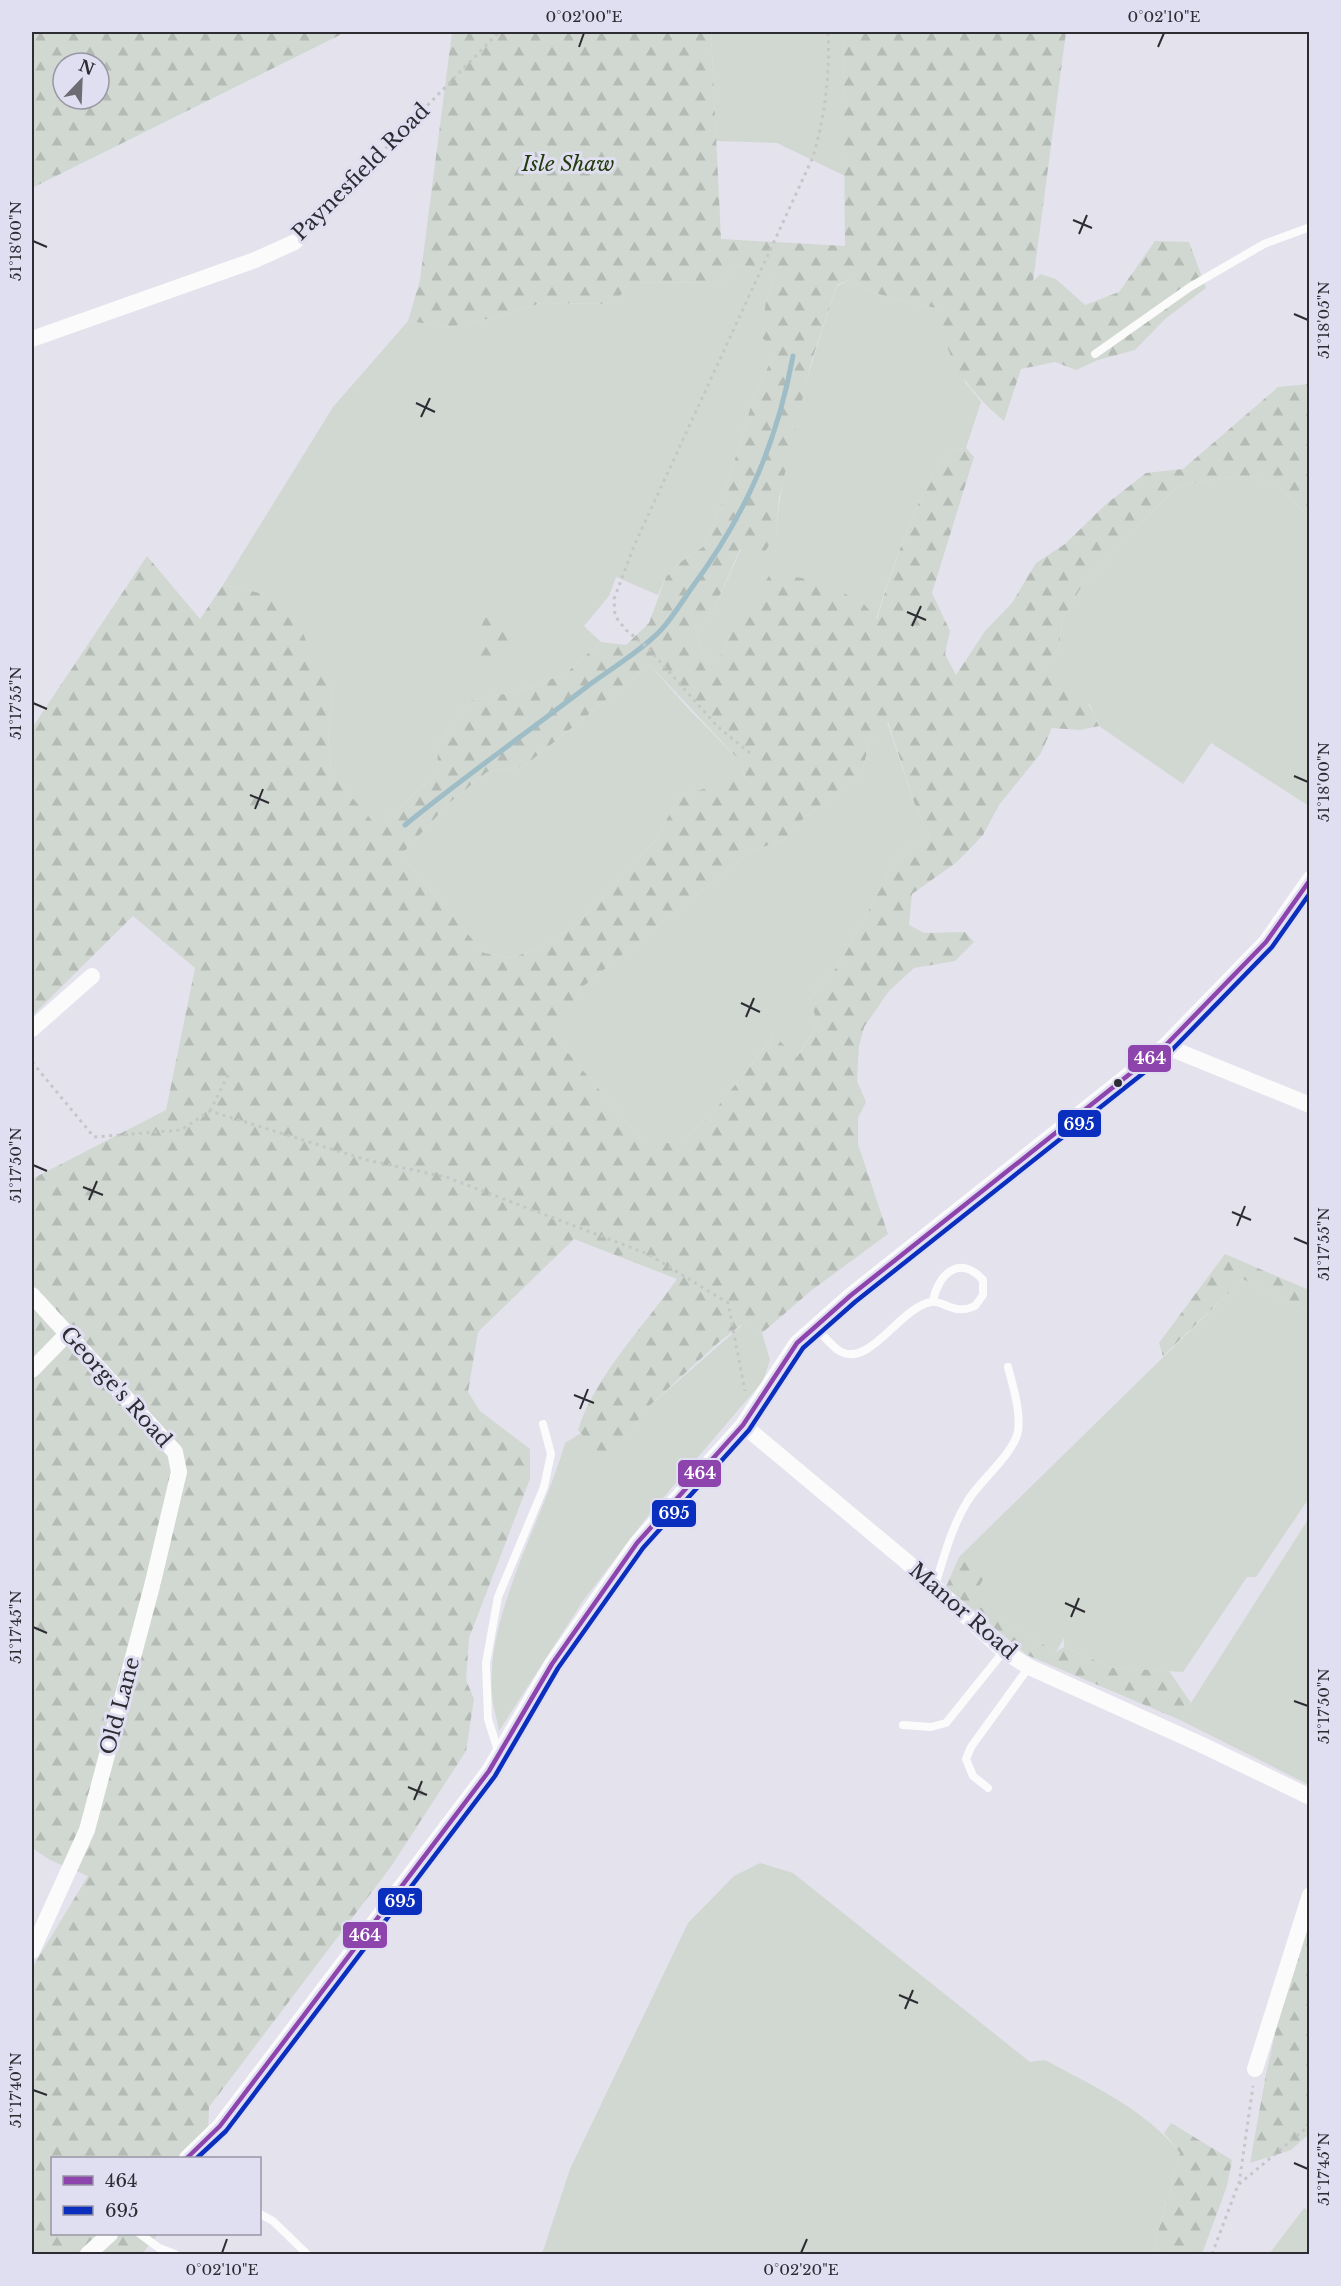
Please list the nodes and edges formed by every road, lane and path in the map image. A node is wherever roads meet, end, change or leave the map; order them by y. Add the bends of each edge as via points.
1 (499, 32) edge
2 (828, 32) edge
3 (1310, 227) edge
4 (295, 242) joint
5 (32, 339) edge
6 (1095, 354) dead end
7 (750, 753) dead end
8 (1310, 879) edge
9 (92, 976) dead end
10 (32, 1029) edge
11 (1164, 1046) junction
12 (32, 1062) edge
13 (228, 1075) dead end
14 (1310, 1105) edge
15 (210, 1111) junction
16 (32, 1295) edge
17 (933, 1301) junction
18 (815, 1327) junction
19 (67, 1334) junction
20 (1008, 1367) dead end
21 (32, 1370) edge
22 (760, 1401) junction
23 (543, 1424) dead end
24 (743, 1425) junction
25 (175, 1452) joint
26 (934, 1589) junction
27 (1004, 1651) junction
28 (1029, 1667) junction
29 (903, 1725) dead end
30 (499, 1754) junction
31 (988, 1788) dead end
32 (1310, 1797) edge
33 (1310, 1895) edge
34 (32, 1951) edge
35 (1255, 2069) joint
36 (1310, 2126) edge
37 (188, 2157) edge
38 (1238, 2186) junction
39 (261, 2215) edge
40 (109, 2235) edge
41 (141, 2235) edge
42 (88, 2254) edge
43 (176, 2254) edge
44 (307, 2254) edge
45 (1212, 2254) edge

1 - 4 path, Paynesfield Road
2 - 7 path via 826,105 813,157 634,546 614,599 615,616 626,630 647,647 718,728
3 - 6 lane via 1263,244 1199,282
4 - 5 street, Paynesfield Road via 255,260
8 - 11 street via 1266,942
9 - 10 street
11 - 14 street
11 - 18 street
12 - 15 path via 94,1137 181,1130
13 - 15 path
15 - 22 path via 368,1160 446,1177 648,1254 728,1303 743,1390
16 - 19 street, George's Road
17 - 17 lane via 938,1283 950,1271 972,1270 983,1280 981,1298 971,1308 953,1309
17 - 18 lane via 905,1316 867,1352 858,1354 838,1350
18 - 22 street via 797,1343
19 - 21 street
19 - 25 street, George's Road
20 - 26 lane via 1018,1432 1013,1445 967,1502
22 - 24 street
23 - 30 lane via 551,1454 544,1487 498,1597 486,1663 488,1719
24 - 26 street, Manor Road
24 - 30 street via 637,1543 552,1664
25 - 34 street, Old Lane via 179,1472 87,1830
26 - 27 street, Manor Road
27 - 28 street, Manor Road
27 - 29 lane via 946,1723 931,1727
28 - 31 lane via 966,1759 973,1776
28 - 32 street, Manor Road
30 - 37 street via 220,2126
33 - 35 street
35 - 38 path
36 - 38 path
38 - 45 path
39 - 44 lane
40 - 42 street
41 - 43 lane

